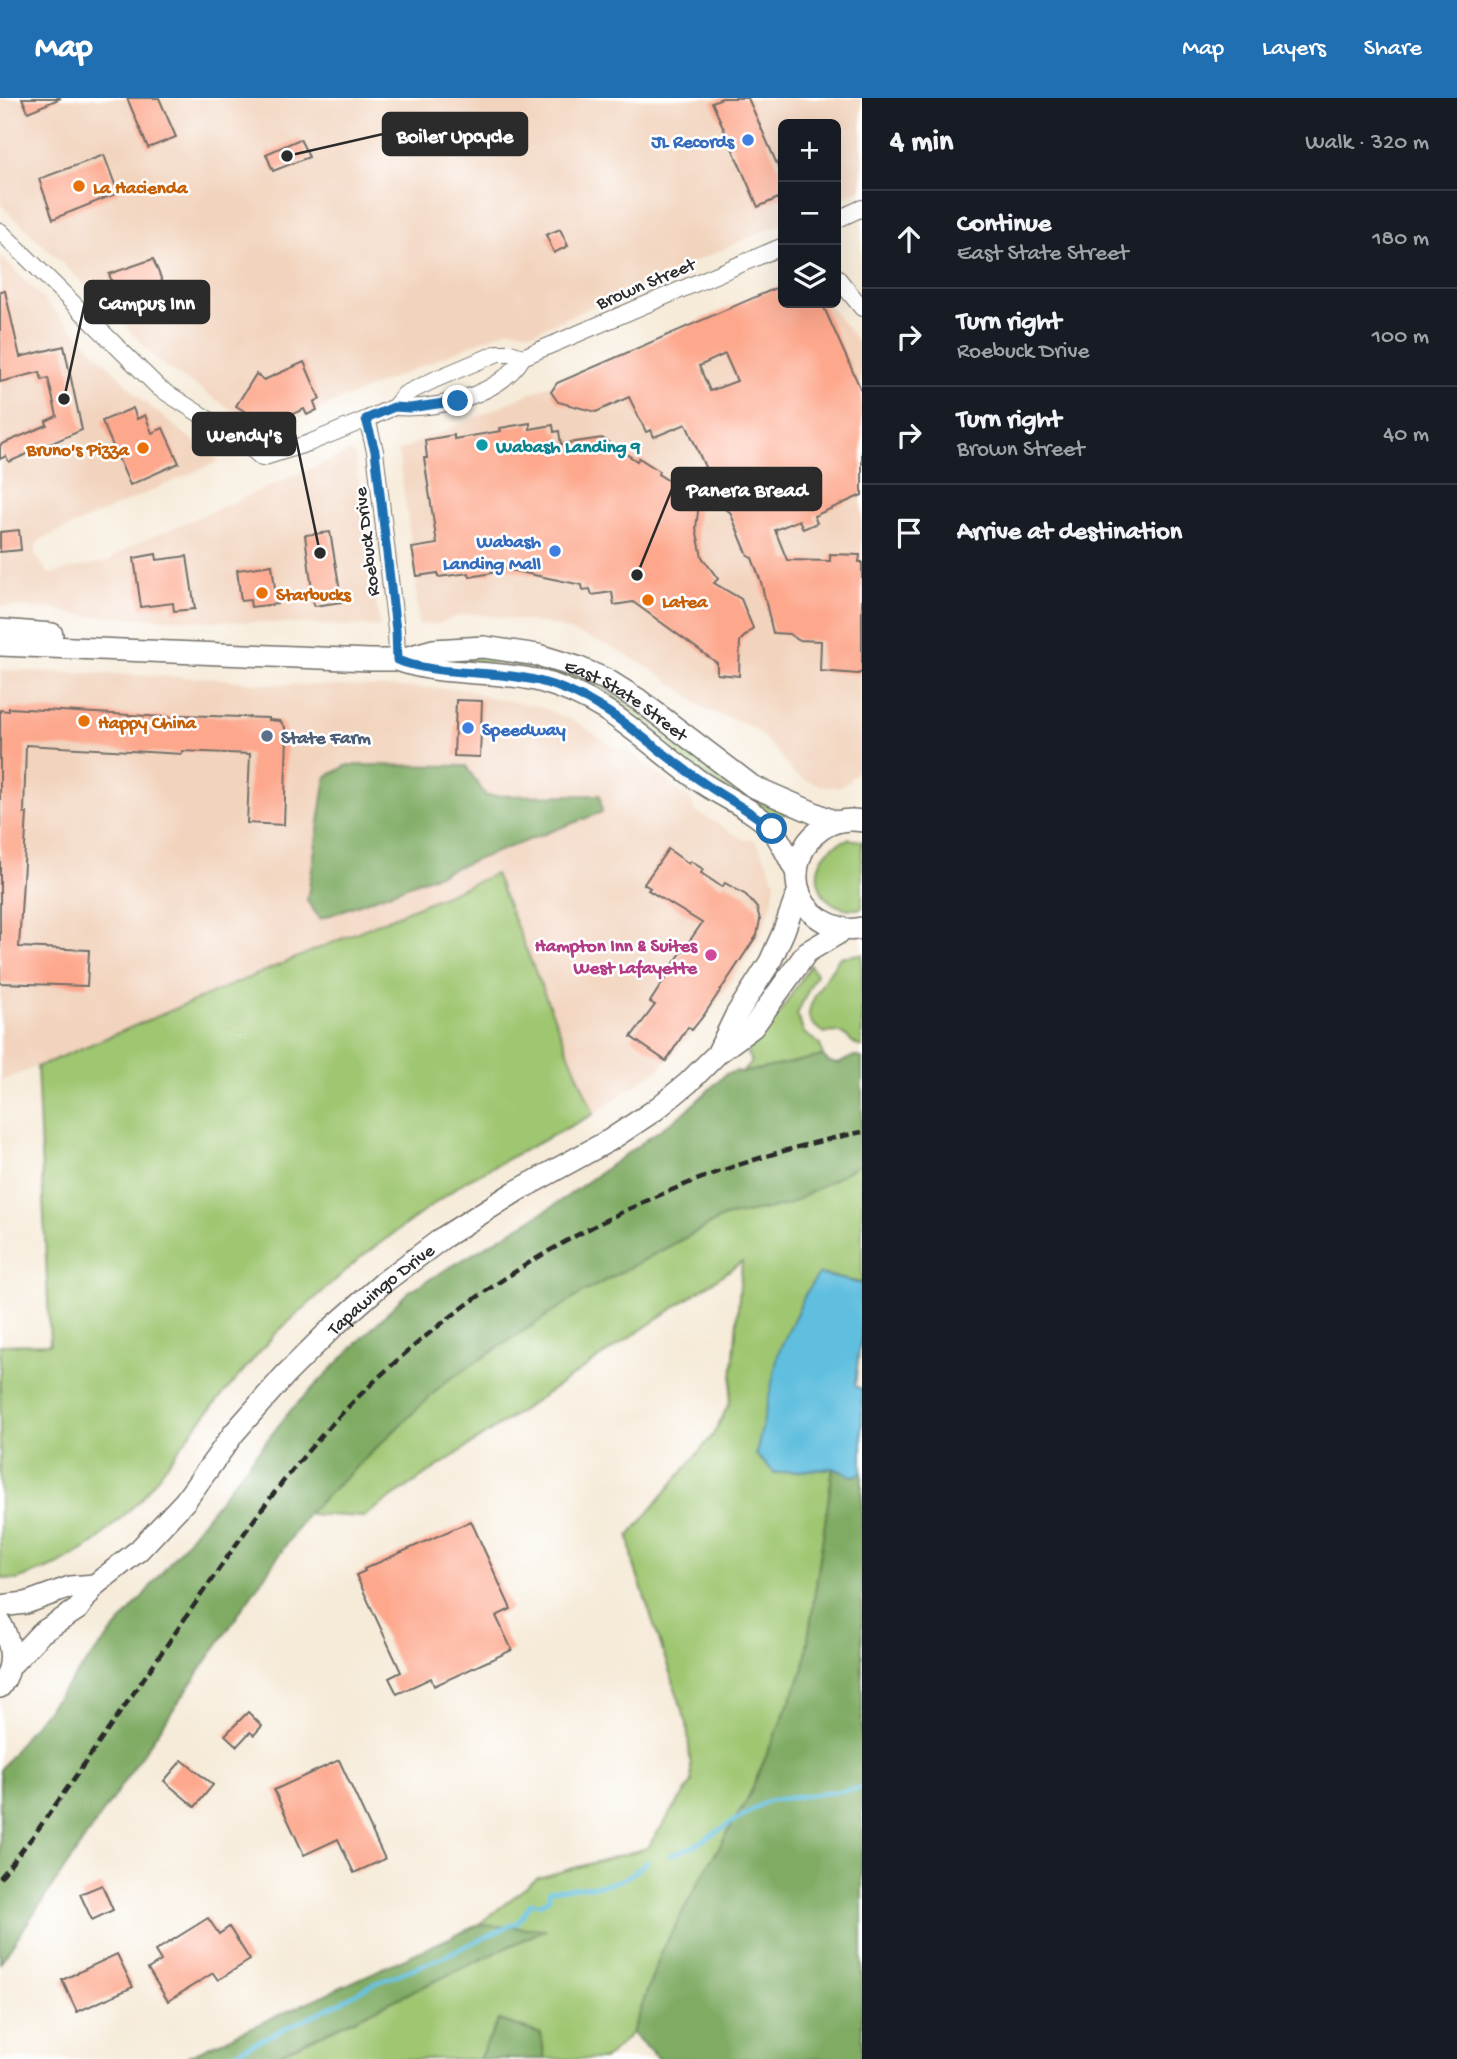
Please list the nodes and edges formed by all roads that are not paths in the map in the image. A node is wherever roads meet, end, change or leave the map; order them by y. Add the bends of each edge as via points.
1 (862, 208) edge
2 (841, 218) edge
3 (0, 231) edge
4 (778, 248) edge
5 (841, 282) edge
6 (862, 308) edge
7 (523, 357) junction
8 (394, 407) junction
9 (366, 419) junction
10 (0, 630) edge
11 (0, 645) edge
12 (86, 649) junction
13 (397, 660) junction
14 (853, 818) edge
15 (798, 882) junction
16 (855, 930) edge
17 (719, 1052) junction
18 (95, 1585) junction
19 (0, 1606) edge
20 (0, 1622) edge
21 (10, 1666) junction
22 (0, 1687) edge

1 - 2 street
3 - 9 street, Brown Street via 159,388 262,458
4 - 7 street, Brown Street
5 - 6 street
7 - 8 street, Brown Street via 498,353 405,394
7 - 8 street, Brown Street via 508,378 458,401
8 - 9 street, Brown Street
9 - 13 street, Roebuck Drive via 375,451
10 - 12 main road via 49,633
11 - 12 main road, East State Street
12 - 13 main road, East State Street
13 - 14 main road, East State Street via 433,650 484,648 538,655 577,667 639,700 752,786
13 - 15 main road, East State Street via 420,668 529,679 583,696 612,712 699,780 772,829
14 - 15 main road, Tapawingo Drive via 820,830 808,841 800,856
15 - 16 main road, East State Street via 814,915
15 - 17 main road, Tapawingo Drive via 783,933
16 - 17 main road, Tapawingo Drive via 807,952 752,1027
17 - 18 main road, Tapawingo Drive via 655,1110 514,1192 384,1282 285,1375 234,1433 185,1501 139,1550
18 - 19 main road, Tapawingo Drive
18 - 21 main road, Tapawingo Drive via 78,1609 41,1633
20 - 21 main road via 11,1650
21 - 22 main road, Tapawingo Drive

